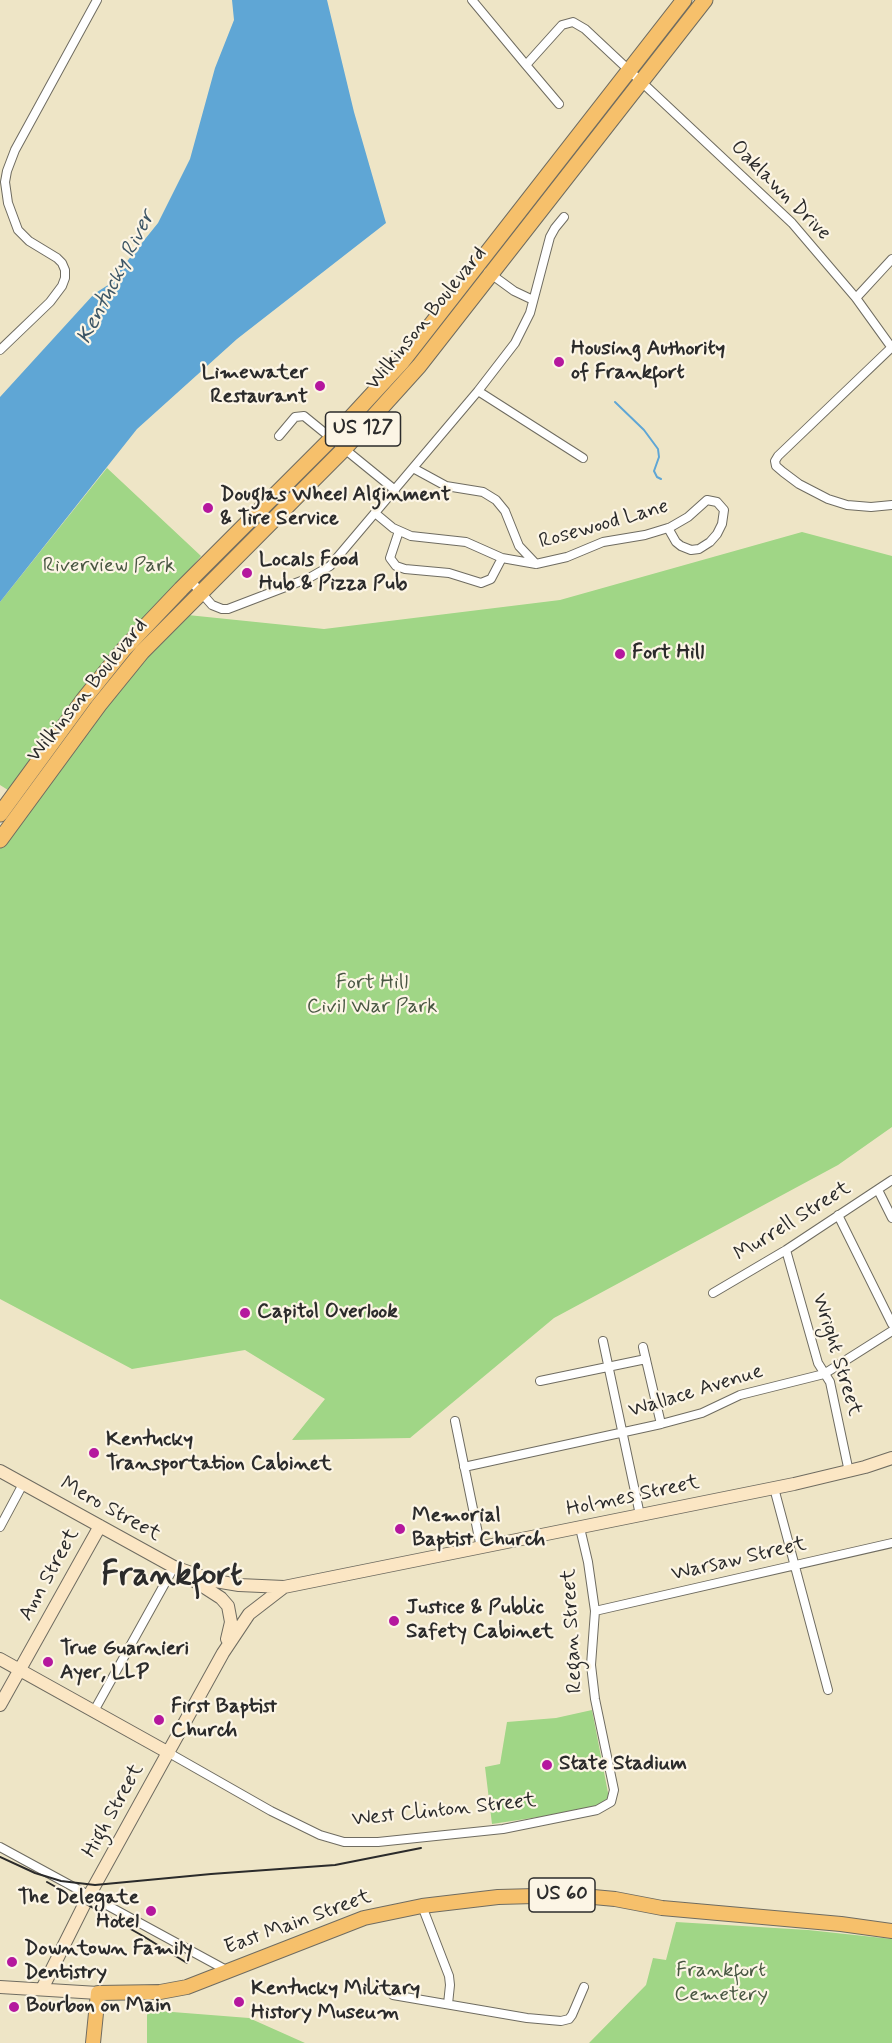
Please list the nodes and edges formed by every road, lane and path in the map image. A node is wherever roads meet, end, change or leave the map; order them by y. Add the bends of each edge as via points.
1 (97, 0) edge
2 (472, 0) edge
3 (684, 0) edge
4 (705, 0) edge
5 (526, 65) junction
6 (630, 70) junction
7 (642, 81) junction
8 (559, 104) dead end
9 (564, 217) dead end
10 (892, 259) edge
11 (485, 270) junction
12 (856, 298) junction
13 (533, 300) junction
14 (892, 348) edge
15 (0, 350) edge
16 (478, 391) junction
17 (279, 436) dead end
18 (332, 438) junction
19 (345, 448) junction
20 (583, 458) dead end
21 (413, 468) junction
22 (394, 490) junction
23 (892, 505) edge
24 (375, 513) junction
25 (668, 528) junction
26 (399, 531) junction
27 (524, 551) junction
28 (502, 558) junction
29 (516, 560) junction
30 (536, 564) junction
31 (190, 580) junction
32 (201, 592) junction
33 (0, 814) edge
34 (0, 840) edge
35 (892, 1180) edge
36 (878, 1190) junction
37 (838, 1215) junction
38 (892, 1218) edge
39 (786, 1250) junction
40 (713, 1293) dead end
41 (892, 1324) edge
42 (892, 1331) edge
43 (603, 1341) dead end
44 (644, 1347) dead end
45 (646, 1359) junction
46 (608, 1367) junction
47 (824, 1374) junction
48 (540, 1381) dead end
49 (455, 1421) dead end
50 (661, 1424) junction
51 (622, 1432) junction
52 (892, 1458) edge
53 (464, 1467) junction
54 (0, 1471) edge
55 (849, 1472) junction
56 (23, 1484) junction
57 (774, 1488) junction
58 (640, 1515) junction
59 (100, 1526) junction
60 (0, 1527) edge
61 (580, 1528) junction
62 (892, 1543) edge
63 (481, 1548) junction
64 (795, 1566) junction
65 (174, 1567) junction
66 (239, 1585) joint
67 (284, 1587) junction
68 (595, 1611) junction
69 (223, 1653) junction
70 (0, 1659) edge
71 (20, 1670) junction
72 (828, 1690) dead end
73 (0, 1705) edge
74 (94, 1711) junction
75 (169, 1753) junction
76 (610, 1802) joint
77 (0, 1847) edge
78 (90, 1895) junction
79 (422, 1906) junction
80 (892, 1931) edge
81 (228, 1971) junction
82 (0, 1987) edge
83 (584, 1987) dead end
84 (42, 1989) junction
85 (98, 1993) junction
86 (393, 1995) dead end
87 (448, 2004) junction
88 (93, 2043) edge

1 - 15 street via 7,171 8,203 18,230 62,263 65,278 50,302
2 - 5 street
3 - 6 highway, Wilkinson Boulevard / US 127
4 - 7 highway, Wilkinson Boulevard / US 127
5 - 6 street, Oaklawn Drive via 560,27 570,22 585,29
5 - 8 street
6 - 7 street, Oaklawn Drive
6 - 11 highway, Wilkinson Boulevard / US 127
7 - 11 highway, Wilkinson Boulevard / US 127
7 - 12 street, Oaklawn Drive via 792,223
9 - 13 street via 550,237
10 - 12 street
11 - 13 street
11 - 18 highway, Wilkinson Boulevard / US 127
11 - 19 highway, Wilkinson Boulevard / US 127 via 419,366
12 - 14 street, Oaklawn Drive
13 - 16 street via 515,343
14 - 23 street via 775,461 799,484 828,499 848,505
16 - 20 street
16 - 21 street
17 - 18 street via 295,417 301,416
18 - 19 street
18 - 31 highway, Wilkinson Boulevard / US 127
19 - 22 street
19 - 32 highway, Wilkinson Boulevard / US 127
21 - 22 street
21 - 27 street via 446,486 483,492 496,500
22 - 24 street
24 - 26 street, Rosewood Lane
24 - 32 street via 335,561 309,579 228,609 219,609
25 - 25 street, Rosewood Lane via 684,520 704,501 717,502 724,513 720,529 707,545 696,550 676,542
25 - 30 street, Rosewood Lane via 603,542 567,557
26 - 28 street, Rosewood Lane via 466,542
26 - 28 street via 390,558 400,568 449,573 481,583 491,579
27 - 29 street
27 - 30 street
28 - 29 street, Rosewood Lane
29 - 30 street, Rosewood Lane
31 - 32 street
31 - 33 highway, Wilkinson Boulevard / US 127 via 110,665
32 - 34 highway, Wilkinson Boulevard / US 127 via 113,687
35 - 36 street, Murrell Street
36 - 37 street, Murrell Street
36 - 38 street
37 - 39 street, Murrell Street
37 - 41 street
39 - 40 street, Murrell Street
39 - 47 street, Wright Street
42 - 47 street, Wallace Avenue
43 - 46 street
44 - 45 street
45 - 46 street
45 - 50 street
46 - 48 street
46 - 51 street
47 - 50 street, Wallace Avenue via 740,1395 702,1413
47 - 55 street, Wright Street via 830,1382
49 - 53 street
50 - 51 street, Wallace Avenue
51 - 53 street, Wallace Avenue
51 - 58 street
52 - 55 main road, Holmes Street
53 - 63 street
54 - 56 main road, Mero Street
55 - 57 main road, Holmes Street
56 - 59 main road, Mero Street
56 - 60 street
57 - 58 main road, Holmes Street
57 - 64 street
58 - 61 main road, Holmes Street
59 - 65 main road, Mero Street
59 - 71 main road, Ann Street
61 - 63 main road, Holmes Street
61 - 68 street, Regan Street
62 - 64 street, Warsaw Street
63 - 67 main road, Holmes Street
64 - 68 street, Warsaw Street
64 - 72 street
65 - 66 main road, Mero Street
65 - 69 main road, High Street via 228,1606 231,1622
65 - 74 street
66 - 67 main road, Holmes Street
67 - 69 main road, High Street via 249,1614
68 - 76 street, Regan Street via 591,1665 612,1779
69 - 75 main road, High Street
70 - 71 main road, West Clinton Street
71 - 73 main road, Ann Street
71 - 74 main road, West Clinton Street
74 - 75 main road, West Clinton Street
75 - 76 street, West Clinton Street via 271,1811 344,1842 503,1829 597,1810
75 - 78 main road, High Street
77 - 78 street
78 - 81 street
78 - 84 main road, High Street
79 - 80 main road, East Main Street / US 60 via 498,1897 572,1895
79 - 81 main road, East Main Street / US 60 via 364,1918
79 - 87 street via 449,1976
81 - 85 main road, East Main Street / US 60 via 172,1990
82 - 84 main road, East Main Street
83 - 87 street via 572,2015 561,2021
84 - 85 main road, East Main Street
85 - 88 main road
86 - 87 street

